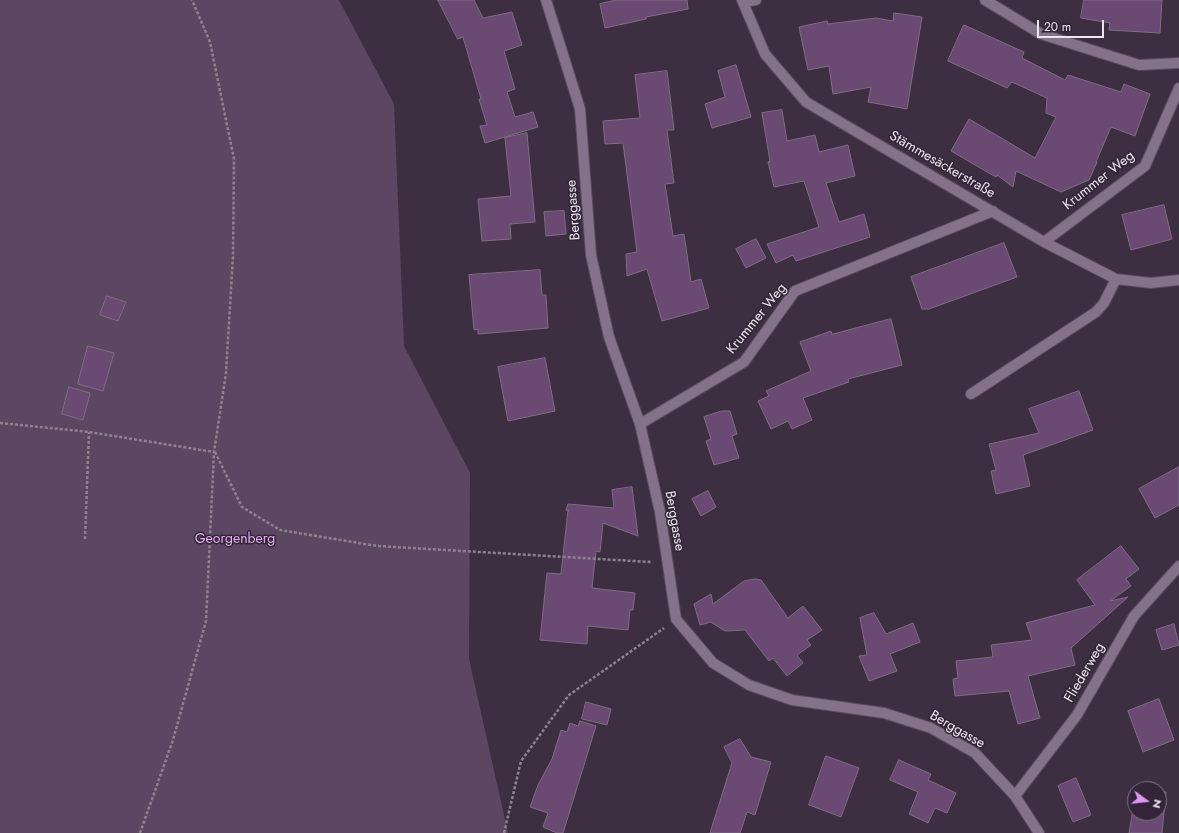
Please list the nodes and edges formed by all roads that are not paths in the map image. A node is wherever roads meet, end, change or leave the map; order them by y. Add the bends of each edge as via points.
1 (546, 0) edge
2 (756, 0) edge
3 (985, 0) edge
4 (742, 1) edge
5 (1179, 63) edge
6 (1179, 88) edge
7 (993, 211) junction
8 (1044, 242) junction
9 (1116, 279) junction
10 (1179, 280) edge
11 (971, 394) dead end
12 (640, 424) junction
13 (1179, 566) edge
14 (1015, 796) junction
15 (1039, 833) edge

1 - 12 street, Berggasse via 580,109 591,255 609,337
2 - 4 street
3 - 5 street via 1041,34 1139,65
4 - 7 street, Stämmesäckerstraße via 765,54 806,102
6 - 8 street, Krummer Weg via 1145,166
7 - 8 street, Stämmesäckerstraße
7 - 12 street, Krummer Weg via 795,291 744,362
8 - 9 street, Stämmesäckerstraße
9 - 10 street, Stämmesäckerstraße via 1151,283
9 - 11 street via 1104,303 1096,312
12 - 14 street, Berggasse via 660,512 676,619 712,663 749,685 792,700 884,713 931,728 975,753
13 - 14 street, Fliederweg via 1134,616 1077,715
14 - 15 street, Berggasse

